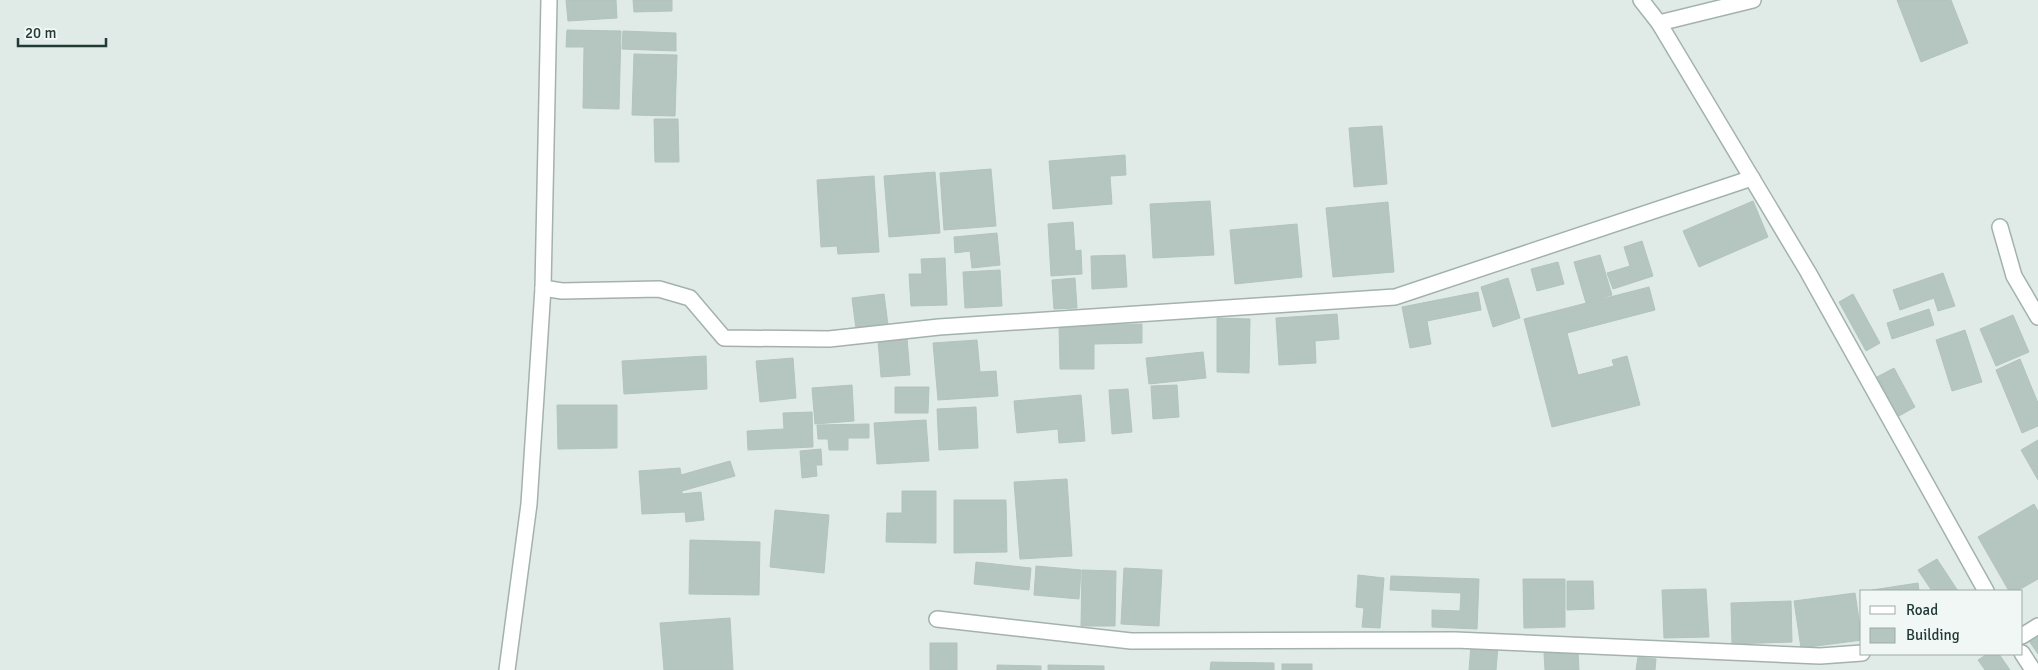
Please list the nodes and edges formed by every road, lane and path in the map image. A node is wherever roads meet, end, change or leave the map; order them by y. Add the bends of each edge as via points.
1 (549, 0) edge
2 (1641, 0) edge
3 (1752, 0) edge
4 (1659, 23) junction
5 (1752, 178) junction
6 (2000, 227) dead end
7 (543, 288) junction
8 (2038, 317) edge
9 (1985, 590) edge
10 (936, 619) dead end
11 (2038, 626) edge
12 (2023, 635) edge
13 (1860, 653) edge
14 (2023, 655) edge
15 (507, 670) edge
16 (2033, 670) edge

1 - 7 street
2 - 4 street
3 - 4 street
4 - 5 street
5 - 7 street via 1395,297 939,328 830,339 724,338 690,298 658,289 562,292
5 - 9 street
6 - 8 street via 2014,276
7 - 15 street via 529,504
10 - 13 street via 1131,641 1455,640 1820,656
11 - 12 street
14 - 16 street

